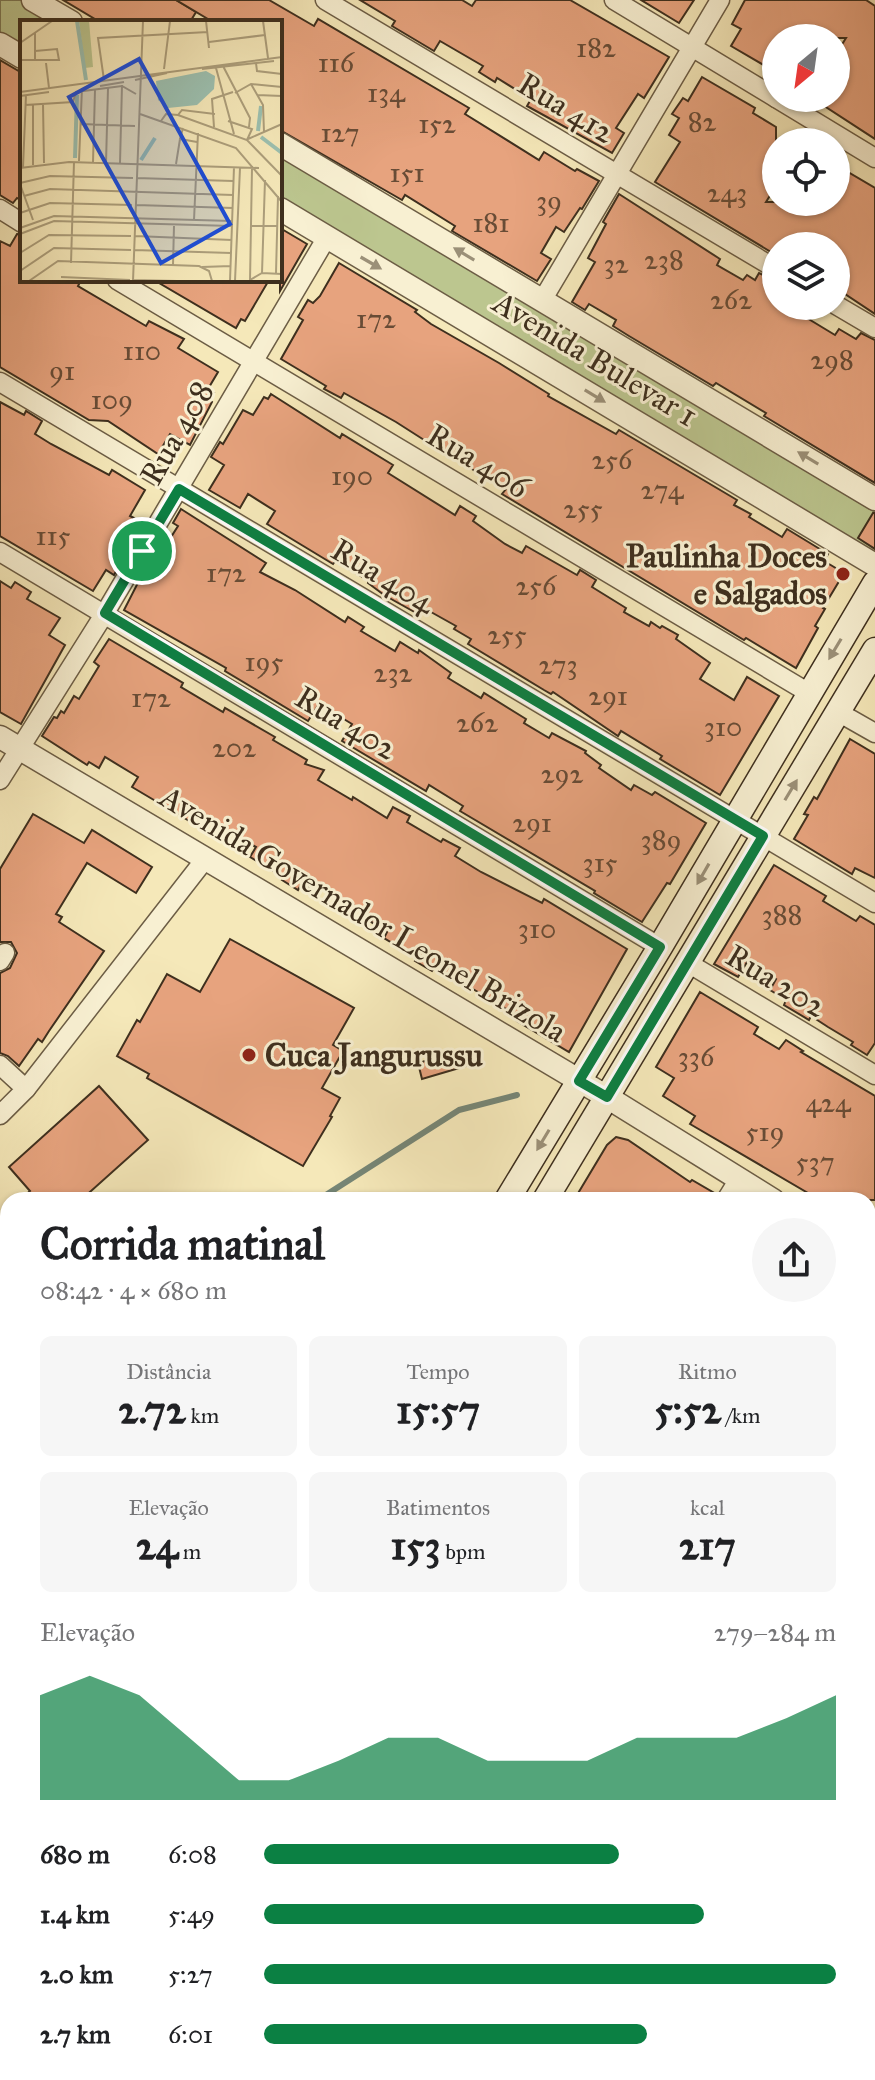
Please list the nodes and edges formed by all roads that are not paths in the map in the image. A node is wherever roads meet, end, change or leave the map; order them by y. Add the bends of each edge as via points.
1 (33, 0) edge
2 (325, 0) edge
3 (614, 0) edge
4 (720, 0) edge
5 (68, 20) edge
6 (0, 44) edge
7 (691, 47) junction
8 (20, 56) edge
9 (762, 90) edge
10 (799, 112) edge
11 (282, 145) edge
12 (875, 158) edge
13 (618, 173) junction
14 (0, 209) edge
15 (282, 210) edge
16 (20, 222) edge
17 (327, 237) junction
18 (762, 260) edge
19 (120, 282) edge
20 (543, 299) junction
21 (850, 313) edge
22 (875, 328) edge
23 (253, 362) junction
24 (0, 382) edge
25 (179, 489) junction
26 (875, 499) edge
27 (0, 552) edge
28 (875, 565) edge
29 (875, 583) edge
30 (105, 613) junction
31 (875, 650) edge
32 (809, 693) junction
33 (838, 712) junction
34 (875, 733) edge
35 (10, 743) edge
36 (0, 780) edge
37 (735, 820) junction
38 (763, 836) junction
39 (206, 858) junction
40 (875, 903) edge
41 (660, 947) junction
42 (688, 963) junction
43 (0, 1065) edge
44 (875, 1075) edge
45 (579, 1081) junction
46 (26, 1089) junction
47 (607, 1097) junction
48 (0, 1115) edge
49 (739, 1179) junction
50 (512, 1192) edge
51 (550, 1192) edge
52 (731, 1192) edge
53 (760, 1192) edge

1 - 5 street
2 - 13 street, Rua 412
3 - 7 street
4 - 7 street
6 - 8 street
7 - 9 street
7 - 13 street
10 - 12 street
20 -> 11 street, Avenida Bulevar 1
13 - 18 street, Rua 412
13 - 20 street
14 - 16 street
15 - 17 street, Avenida Bulevar 1
17 - 23 street, Rua 408
17 -> 28 street, Avenida Bulevar 1
19 - 23 street, Rua 406
26 -> 20 street, Avenida Bulevar 1
21 - 22 street
23 - 25 street, Rua 408
23 - 32 street, Rua 406
24 - 25 street, Rua 404
25 - 30 street, Rua 408
25 - 37 street, Rua 404
27 - 30 street, Rua 402
29 -> 32 main road
30 - 35 street, Rua 408
30 - 41 street, Rua 402
31 - 33 main road
32 - 37 main road
33 - 34 street
38 -> 33 main road
35 - 36 street, Rua 408
35 - 39 street, Avenida Governador Leonel Brizola
37 - 38 street, Rua 404
37 -> 41 main road
38 - 40 street, Rua 404
38 - 42 main road
39 - 45 street, Avenida Governador Leonel Brizola
39 - 46 street
41 - 45 main road
42 - 44 street, Rua 202
42 - 47 main road
43 - 46 street
45 - 47 street, Avenida Governador Leonel Brizola
45 -> 50 main road
46 - 48 street
47 - 49 street, Avenida Governador Leonel Brizola
47 - 51 main road
49 - 52 street
49 - 53 street, Avenida Governador Leonel Brizola

